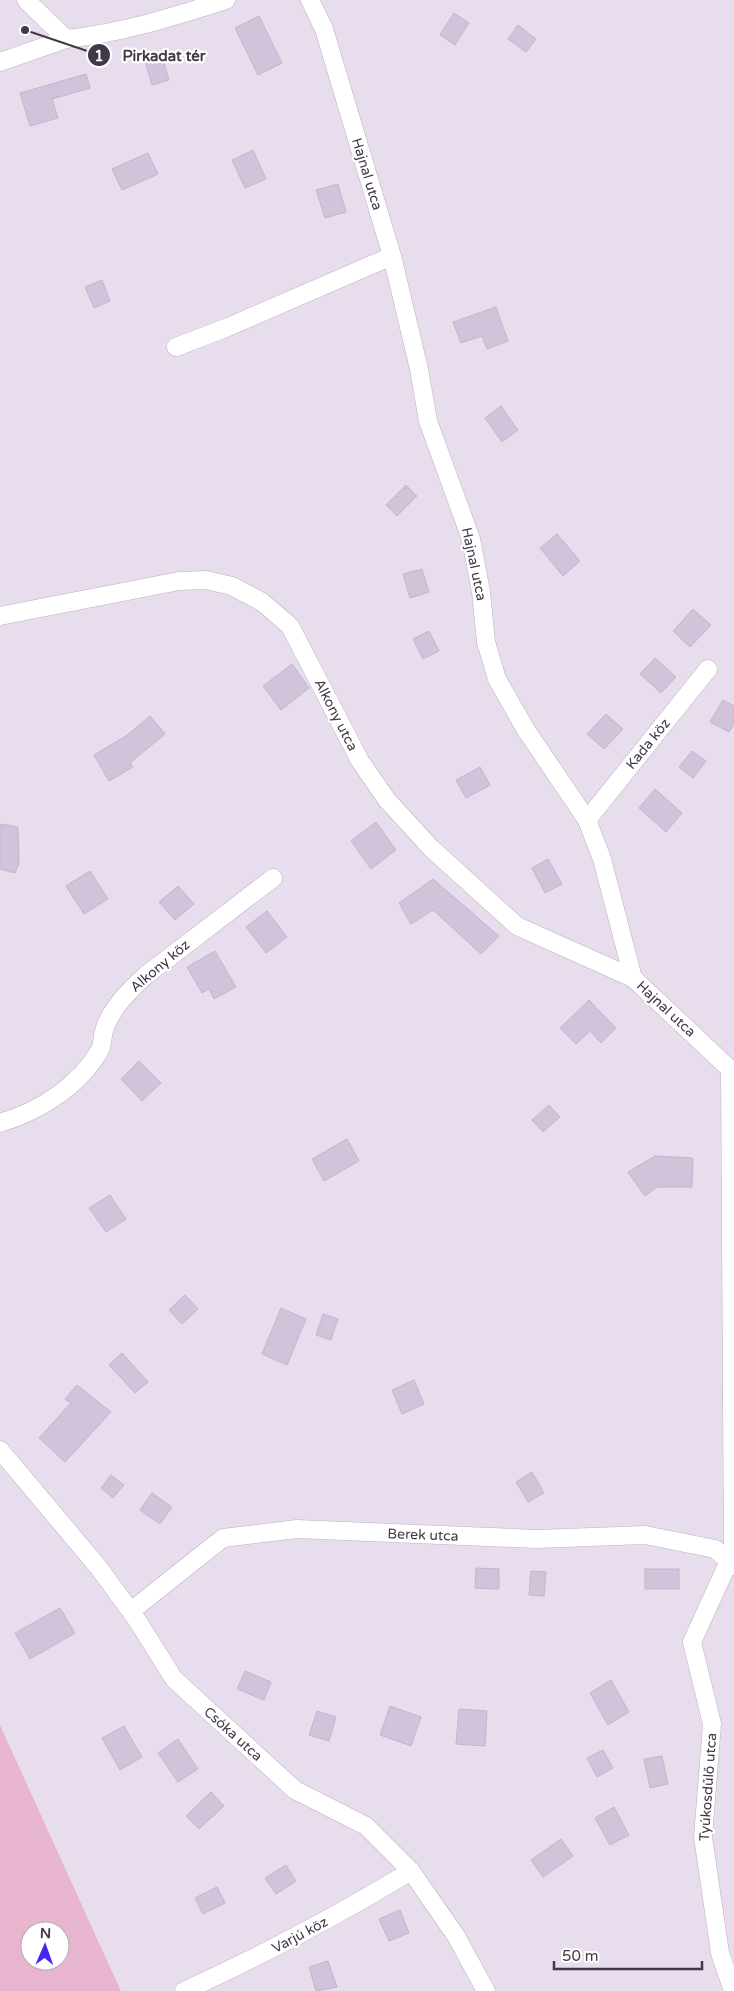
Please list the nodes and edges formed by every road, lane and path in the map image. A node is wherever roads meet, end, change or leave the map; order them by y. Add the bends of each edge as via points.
1 (26, 0) edge
2 (226, 0) edge
3 (310, 0) edge
4 (66, 39) junction
5 (0, 62) edge
6 (392, 256) junction
7 (176, 347) dead end
8 (0, 616) edge
9 (708, 668) dead end
10 (587, 820) junction
11 (273, 878) dead end
12 (633, 978) junction
13 (732, 1071) edge
14 (0, 1123) edge
15 (0, 1450) edge
16 (732, 1564) edge
17 (131, 1611) junction
18 (410, 1871) junction
19 (184, 1991) edge
20 (486, 1991) edge
21 (733, 1991) edge

1 - 4 street
2 - 4 street via 148,25
3 - 6 street, Hajnal utca via 324,29
4 - 5 street
6 - 7 street
6 - 10 street, Hajnal utca via 428,421 471,538 486,642 497,679 526,730
8 - 12 street, Alkony utca via 179,581 206,580 232,586 262,602 290,626 360,761 387,800 431,848 517,926
9 - 10 street, Kada köz
10 - 12 street, Hajnal utca via 602,859
11 - 14 street, Alkony köz via 128,992 104,1031 102,1048 82,1075 58,1097
12 - 13 street, Hajnal utca
13 - 16 street, Tyúkosdűlő utca
15 - 17 street, Csóka utca
16 - 17 street, Berek utca via 715,1549 645,1535 537,1539 298,1529 223,1538
16 - 21 street, Tyúkosdűlő utca via 692,1642 712,1724 703,1837 720,1953
17 - 18 street, Csóka utca via 174,1679 220,1723 295,1790 366,1826
18 - 19 street, Varjú köz via 344,1912 269,1952
18 - 20 street, Csóka utca via 456,1936

